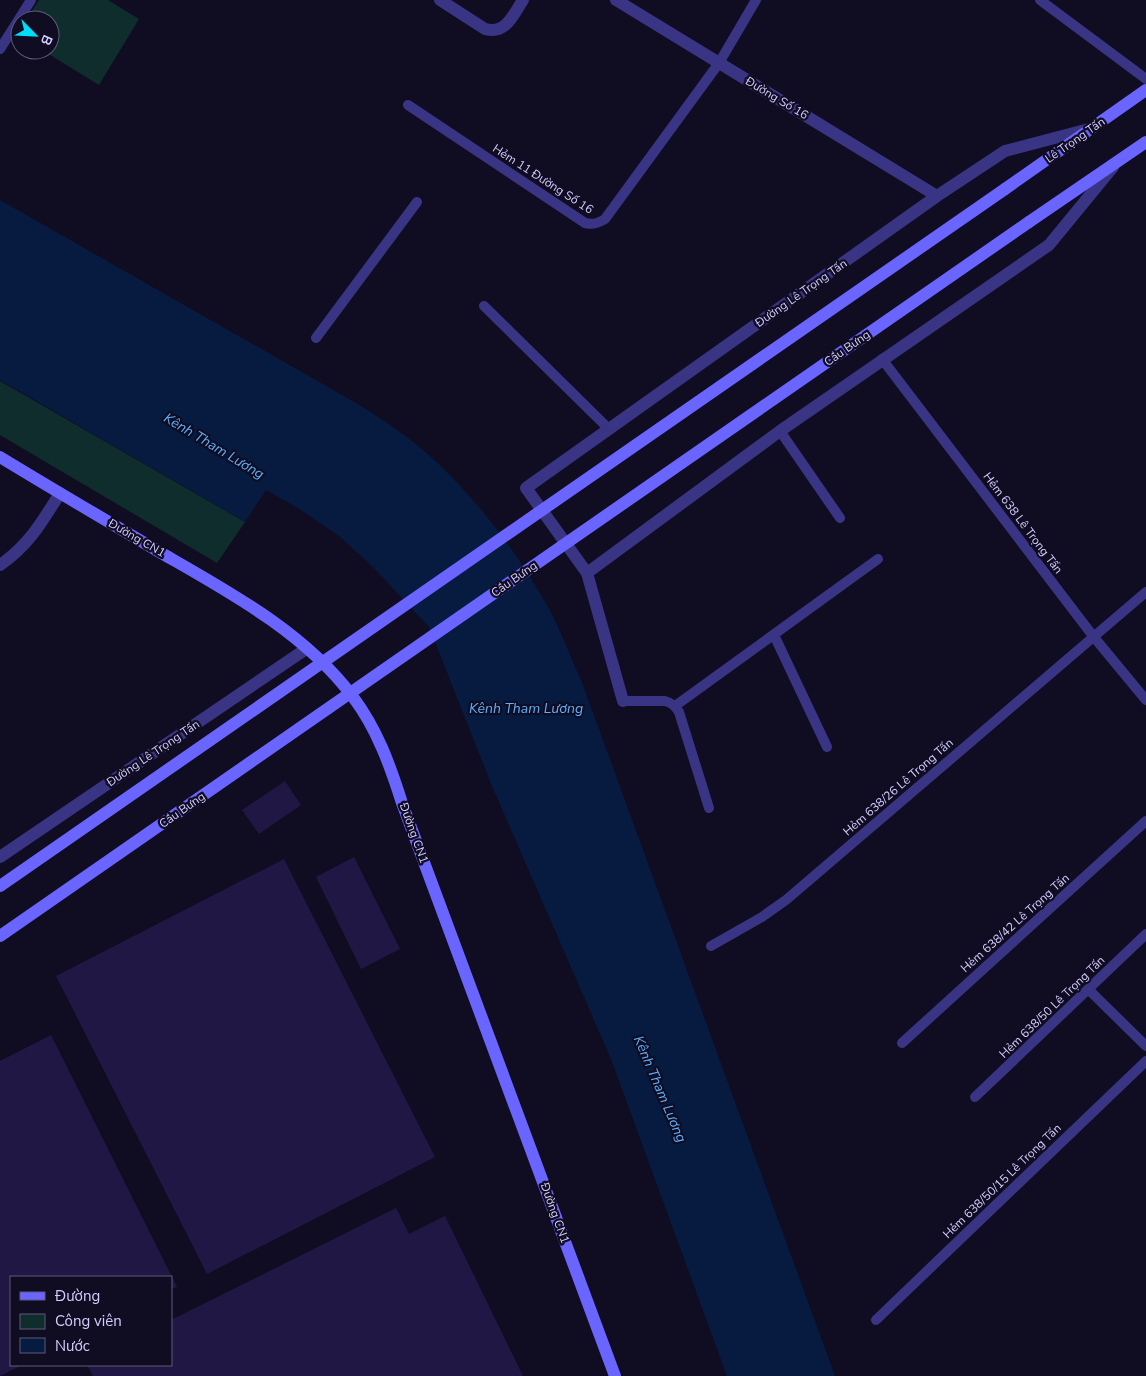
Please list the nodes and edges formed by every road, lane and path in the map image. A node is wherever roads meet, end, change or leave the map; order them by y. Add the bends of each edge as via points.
1 (31, 0) edge
2 (440, 0) edge
3 (523, 0) edge
4 (616, 0) edge
5 (756, 0) edge
6 (1040, 0) edge
7 (0, 49) edge
8 (719, 63) junction
9 (1146, 79) edge
10 (1146, 90) edge
11 (408, 105) dead end
12 (1092, 128) junction
13 (1146, 142) edge
14 (1116, 163) junction
15 (937, 196) junction
16 (417, 202) dead end
17 (484, 306) dead end
18 (316, 338) dead end
19 (882, 359) junction
20 (609, 429) junction
21 (780, 431) junction
22 (0, 458) edge
23 (60, 493) junction
24 (840, 518) dead end
25 (878, 559) dead end
26 (0, 565) edge
27 (587, 573) junction
28 (1146, 592) edge
29 (774, 635) junction
30 (1093, 636) junction
31 (306, 649) junction
32 (1146, 700) edge
33 (622, 701) joint
34 (675, 706) junction
35 (827, 747) dead end
36 (709, 808) dead end
37 (1146, 821) edge
38 (0, 857) edge
39 (0, 886) edge
40 (1146, 934) edge
41 (0, 936) edge
42 (711, 946) dead end
43 (1088, 989) junction
44 (902, 1043) dead end
45 (1146, 1046) edge
46 (1146, 1060) edge
47 (975, 1097) dead end
48 (876, 1320) dead end
49 (616, 1376) edge

1 - 7 lane
2 - 3 street via 492,31 506,25
4 - 8 street, Đường Số 16
5 - 8 lane
6 - 9 lane
8 - 11 lane, Hẻm 11 Đường Số 16 via 605,219 592,224 585,223
8 - 15 street, Đường Số 16
10 - 12 main road, Lê Trọng Tấn
12 - 15 street, Đường Lê Trọng Tấn via 1005,151
12 - 39 main road, Lê Trọng Tấn, bridge
13 - 14 main road
14 - 19 street via 1049,244
14 - 41 main road, Cầu Bưng, bridge
15 - 20 street, Đường Lê Trọng Tấn
16 - 18 lane
17 - 20 lane
19 - 21 street
19 - 30 lane, Hẻm 638 Lê Trọng Tấn
20 - 27 street, Đường Lê Trọng Tấn via 526,488
21 - 24 lane
21 - 27 street
22 - 23 main road, Đường CN1
23 - 26 street via 29,541
23 - 31 main road, Đường CN1 via 249,606
25 - 29 lane
27 - 33 street
28 - 30 lane, Hẻm 638/26 Lê Trọng Tấn
29 - 34 lane
29 - 35 lane
30 - 32 lane, Hẻm 638 Lê Trọng Tấn
30 - 42 lane, Hẻm 638/26 Lê Trọng Tấn via 786,900
31 - 38 street, Đường Lê Trọng Tấn
31 - 49 main road, Đường CN1 via 352,696 385,754
33 - 34 lane via 665,701
34 - 36 lane
37 - 44 lane, Hẻm 638/42 Lê Trọng Tấn
40 - 43 lane, Hẻm 638/50 Lê Trọng Tấn
43 - 45 lane
43 - 47 lane, Hẻm 638/50 Lê Trọng Tấn
46 - 48 lane, Hẻm 638/50/15 Lê Trọng Tấn

